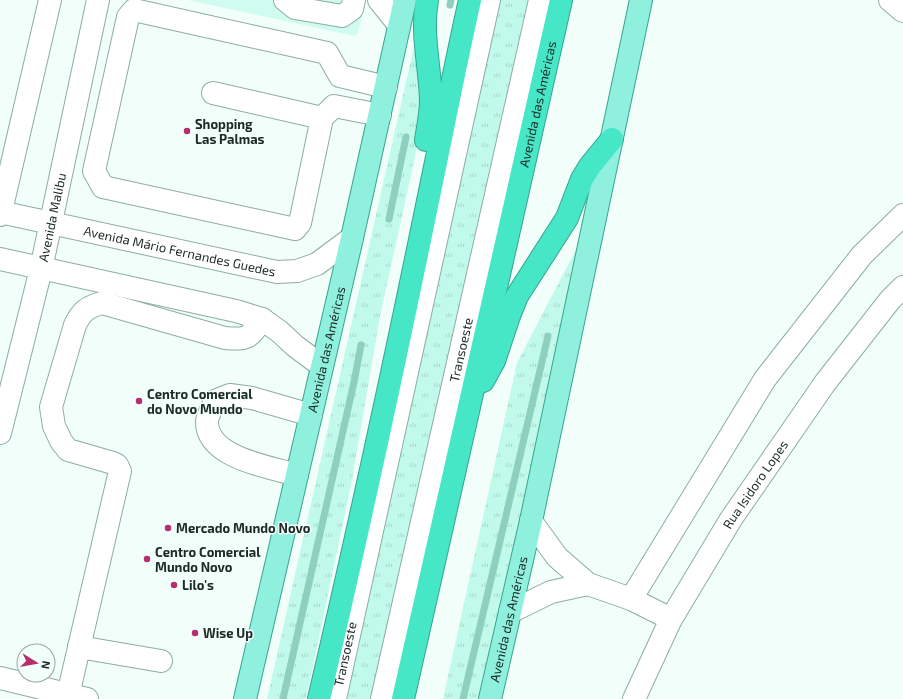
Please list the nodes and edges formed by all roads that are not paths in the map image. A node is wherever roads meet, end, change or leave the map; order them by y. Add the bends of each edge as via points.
1 (50, 0) edge
2 (98, 0) edge
3 (285, 0) edge
4 (354, 0) edge
5 (379, 0) edge
6 (405, 0) edge
7 (427, 0) edge
8 (470, 0) edge
9 (489, 0) edge
10 (540, 0) edge
11 (562, 0) edge
12 (641, 0) edge
13 (652, 0) edge
14 (890, 0) edge
15 (903, 11) edge
16 (399, 25) junction
17 (631, 45) junction
18 (386, 87) junction
19 (213, 93) dead end
20 (380, 115) junction
21 (322, 118) junction
22 (612, 139) junction
23 (428, 200) junction
24 (0, 213) edge
25 (903, 215) edge
26 (50, 224) junction
27 (352, 238) junction
28 (0, 259) edge
29 (41, 269) junction
30 (903, 287) edge
31 (262, 319) junction
32 (322, 366) junction
33 (471, 396) junction
34 (311, 415) junction
35 (0, 433) edge
36 (297, 475) junction
37 (531, 521) junction
38 (588, 584) junction
39 (631, 599) junction
40 (510, 612) junction
41 (671, 619) junction
42 (79, 647) junction
43 (161, 661) dead end
44 (0, 678) edge
45 (77, 697) edge
46 (245, 699) edge
47 (319, 699) edge
48 (335, 699) edge
49 (382, 699) edge
50 (403, 699) edge
51 (490, 699) edge
52 (634, 699) edge

1 - 24 street
2 - 26 street, Avenida Malibu
3 - 4 street via 295,8 342,16 352,9
5 - 16 street
6 - 16 main road, Avenida das Américas
7 - 23 highway via 424,23 431,101 424,174
8 - 23 highway
9 - 48 street, Transoeste
10 - 49 street, Transoeste
11 - 33 highway, Avenida das Américas
12 - 17 main road, Avenida das Américas
13 - 17 main road
14 - 15 street
16 - 18 main road, Avenida das Américas
17 - 22 main road, Avenida das Américas
18 - 20 main road, Avenida das Américas
18 - 21 street via 340,76 328,53 134,10 128,17 94,171 103,187 295,229 300,223
19 - 21 street
20 - 21 street via 334,106
20 - 27 main road, Avenida das Américas
22 - 33 highway via 582,179 567,218 517,296 494,361
22 - 37 main road, Avenida das Américas
23 - 47 highway via 351,563
24 - 26 street, Avenida Mário Fernandes Guedes
25 - 39 street via 862,255 765,379
26 - 27 street, Avenida Mário Fernandes Guedes via 277,272 296,271 317,264
26 - 29 street, Avenida Malibu
27 - 32 main road, Avenida das Américas
28 - 29 street
29 - 31 street via 236,311
29 - 35 street, Avenida Malibu
30 - 41 street, Rua Isidoro Lopes via 825,383 731,519
31 - 32 street
31 - 42 street via 251,336 239,340 102,303 90,306 80,314 51,408 54,426 68,450 118,465 120,471
32 - 34 main road, Avenida das Américas
33 - 50 highway, Avenida das Américas
34 - 36 main road, Avenida das Américas
34 - 36 street via 252,398 230,395 215,402 207,420 209,435 225,452 249,462
36 - 46 main road, Avenida das Américas
37 - 38 street via 557,557
37 - 40 main road, Avenida das Américas
38 - 39 street
38 - 40 street via 551,592
39 - 41 street
40 - 51 main road, Avenida das Américas
41 - 52 street, Rua Isidoro Lopes
42 - 43 street
42 - 45 street
44 - 45 street

